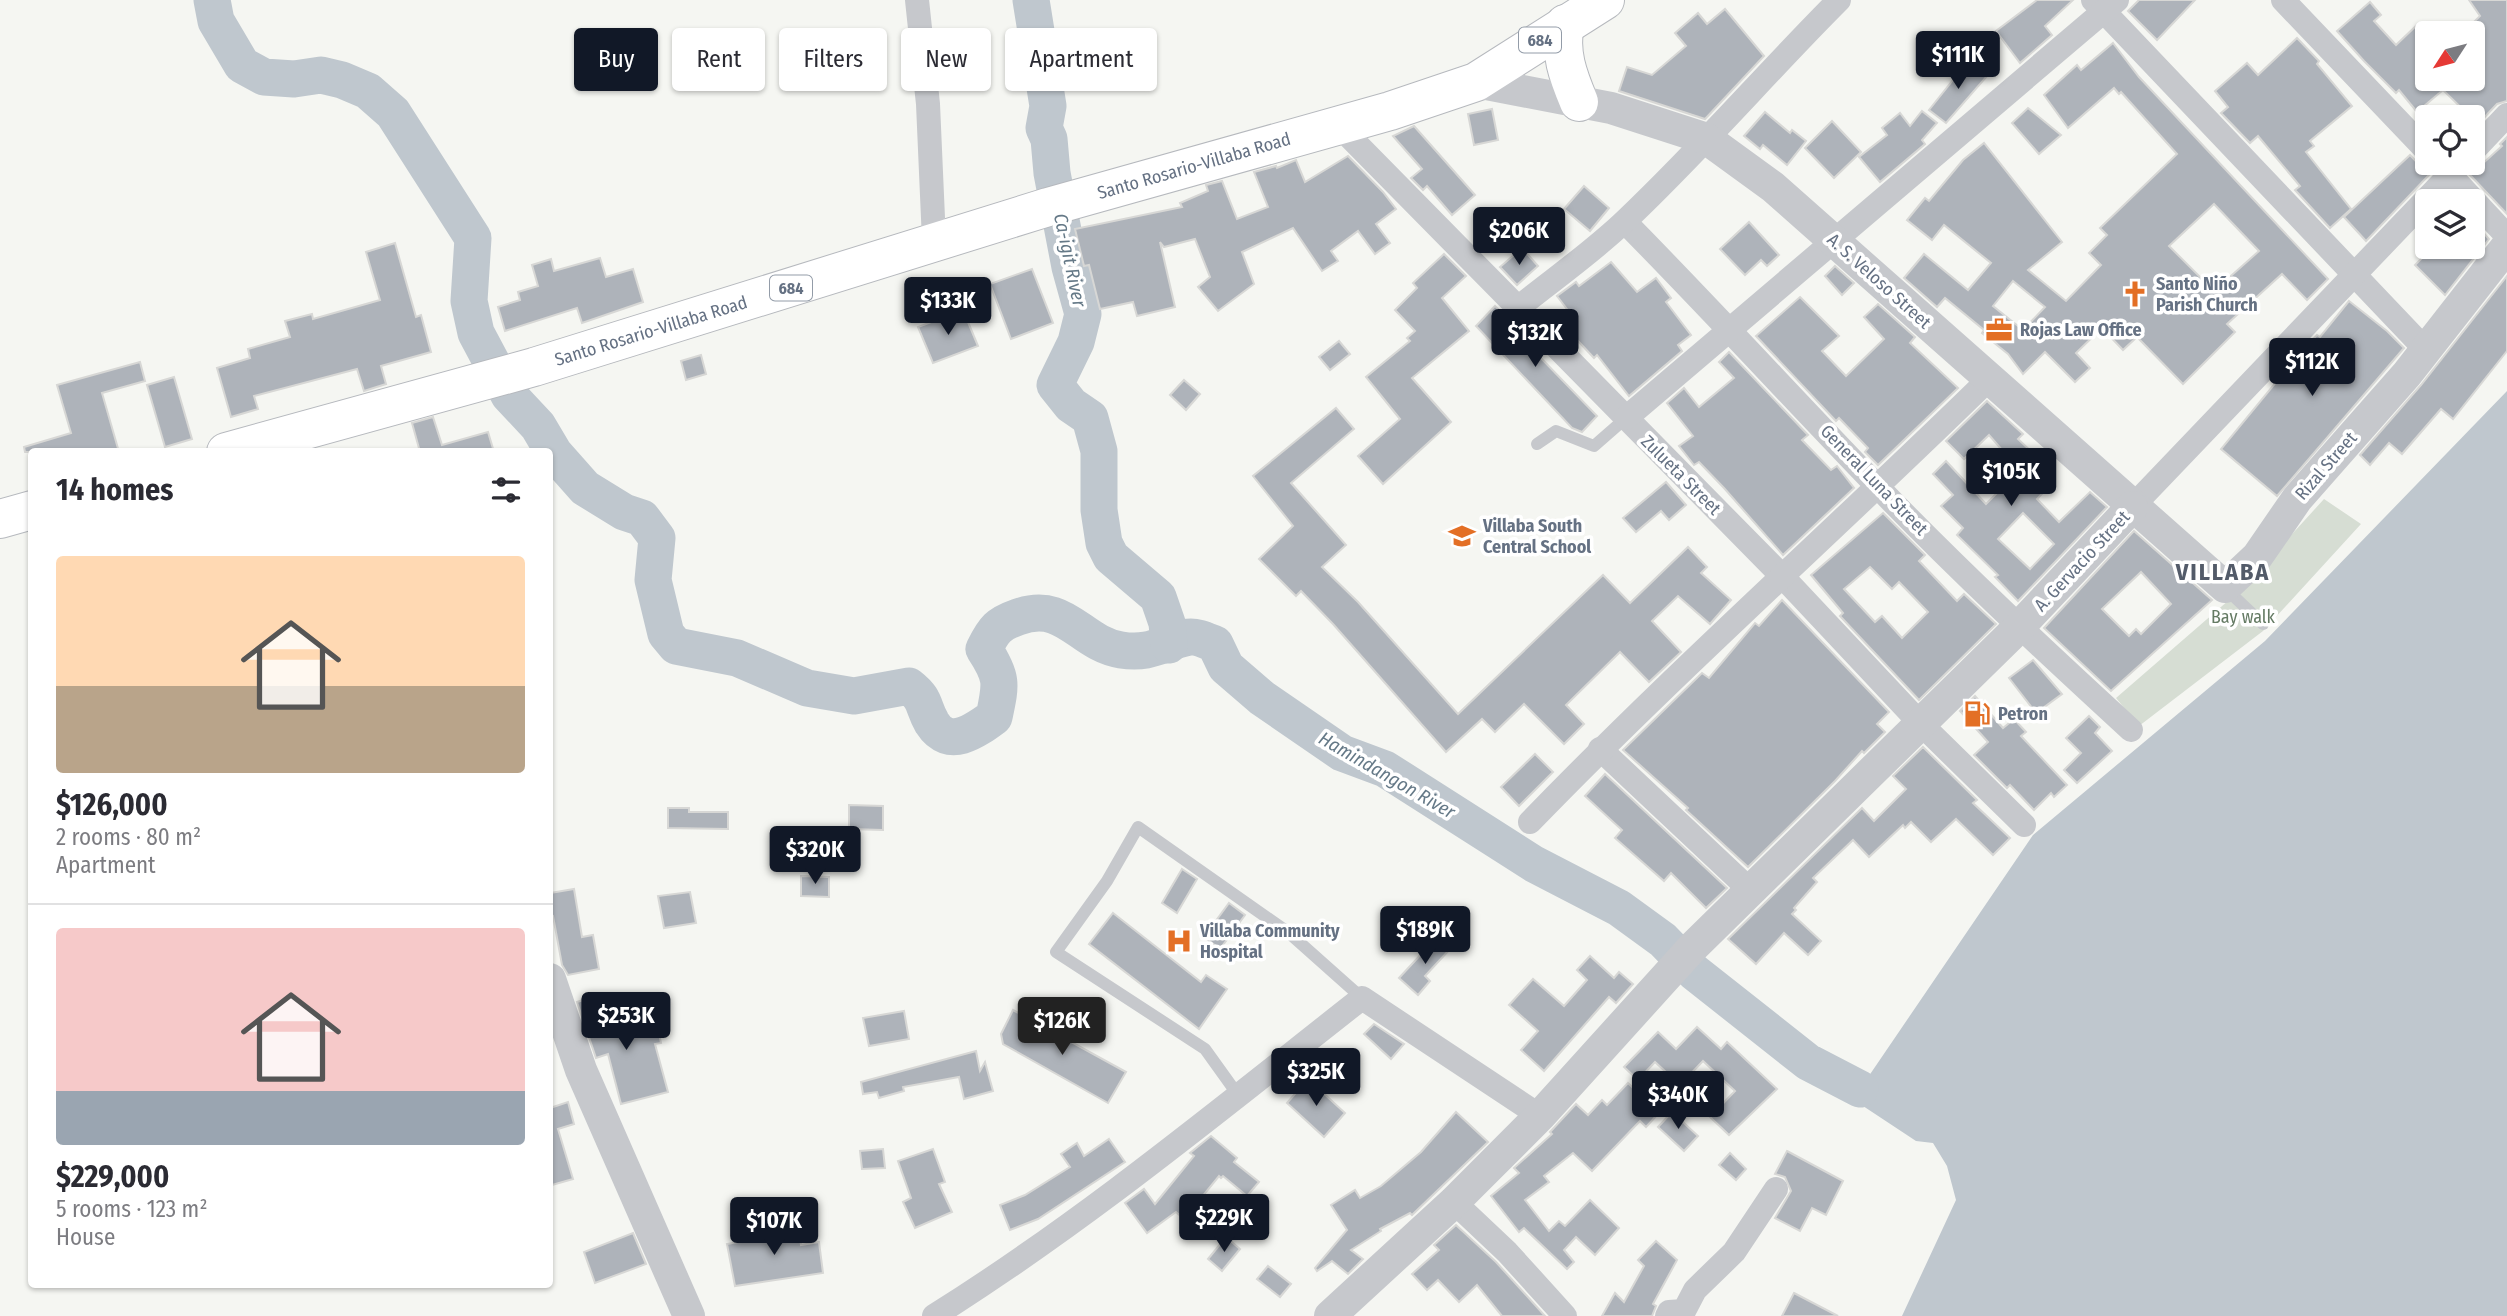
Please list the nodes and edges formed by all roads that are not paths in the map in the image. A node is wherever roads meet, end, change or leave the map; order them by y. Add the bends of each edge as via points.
1 (917, 0) edge
2 (1605, 0) edge
3 (1839, 0) edge
4 (2283, 0) edge
5 (2105, 4) edge
6 (1565, 24) junction
7 (1476, 82) junction
8 (1579, 102) junction
9 (2507, 115) edge
10 (1338, 125) junction
11 (2415, 138) edge
12 (2485, 138) edge
13 (1707, 139) junction
14 (2443, 175) edge
15 (2457, 175) edge
16 (1625, 222) junction
17 (2507, 236) edge
18 (934, 241) junction
19 (1835, 241) junction
20 (2507, 246) edge
21 (2352, 274) junction
22 (1519, 307) junction
23 (1730, 328) junction
24 (2426, 349) junction
25 (1989, 379) junction
26 (1626, 418) junction
27 (299, 441) edge
28 (1537, 444) dead end
29 (253, 448) edge
30 (1879, 487) junction
31 (2132, 507) junction
32 (28, 511) edge
33 (0, 519) edge
34 (1782, 576) junction
35 (2225, 587) junction
36 (2263, 624) dead end
37 (2019, 627) junction
38 (1921, 724) junction
39 (2131, 730) dead end
40 (1601, 750) junction
41 (1530, 822) dead end
42 (2024, 825) dead end
43 (1750, 890) junction
44 (553, 988) edge
45 (1362, 998) junction
46 (1238, 1095) junction
47 (1540, 1116) junction
48 (1776, 1189) dead end
49 (1454, 1202) junction
50 (1681, 1314) edge
51 (689, 1316) edge
52 (934, 1316) edge
53 (1329, 1316) edge
54 (1565, 1316) edge

1 - 18 street via 928,104
2 - 6 main road, 684
3 - 13 street
4 - 11 street
5 - 19 street
5 - 21 street
6 - 7 main road, 684
6 - 8 main road via 1561,42
7 - 8 street, A. S. Veloso Street
7 - 10 main road, Santo Rosario-Villaba Road / 684
8 - 13 street, A. S. Veloso Street
9 - 12 street
10 - 18 main road, Santo Rosario-Villaba Road / 684
10 - 22 street, Zulueta Street
13 - 16 street
13 - 19 street, A. S. Veloso Street via 1773,187
14 - 21 street, A. Gervacio Street
15 - 17 street
16 - 22 street
16 - 23 street, General Luna Street
18 - 27 main road, Santo Rosario-Villaba Road / 684
19 - 23 street
19 - 25 street, A. S. Veloso Street
20 - 24 street, Rizal Street
21 - 24 street
21 - 31 street, A. Gervacio Street
22 - 26 street, Zulueta Street
23 - 26 street
23 - 30 street, General Luna Street
24 - 35 street, Rizal Street via 2297,499 2257,557
25 - 30 street
25 - 31 street, A. S. Veloso Street
26 - 28 lane via 1594,446 1556,431
26 - 34 street, Zulueta Street
27 - 29 main road, Santo Rosario-Villaba Road / 684
30 - 34 street
30 - 37 street, General Luna Street
31 - 35 street, A. S. Veloso Street
31 - 37 street, A. Gervacio Street
32 - 33 main road
34 - 38 street, Zulueta Street
34 - 40 street
35 - 36 lane
37 - 38 street, A. Gervacio Street
37 - 39 street, General Luna Street
38 - 42 street, Zulueta Street
38 - 43 street, A. Gervacio Street
40 - 41 street
40 - 43 street
43 - 47 street, A. Gervacio Street via 1655,987
44 - 51 street via 581,1070
45 - 46 street
45 - 46 lane via 1289,933 1138,827 1107,881 1056,952 1205,1049
45 - 47 street
46 - 52 street via 990,1280
47 - 49 street, A. Gervacio Street
48 - 50 street via 1734,1252 1695,1290
49 - 53 street, A. Gervacio Street
49 - 54 street

